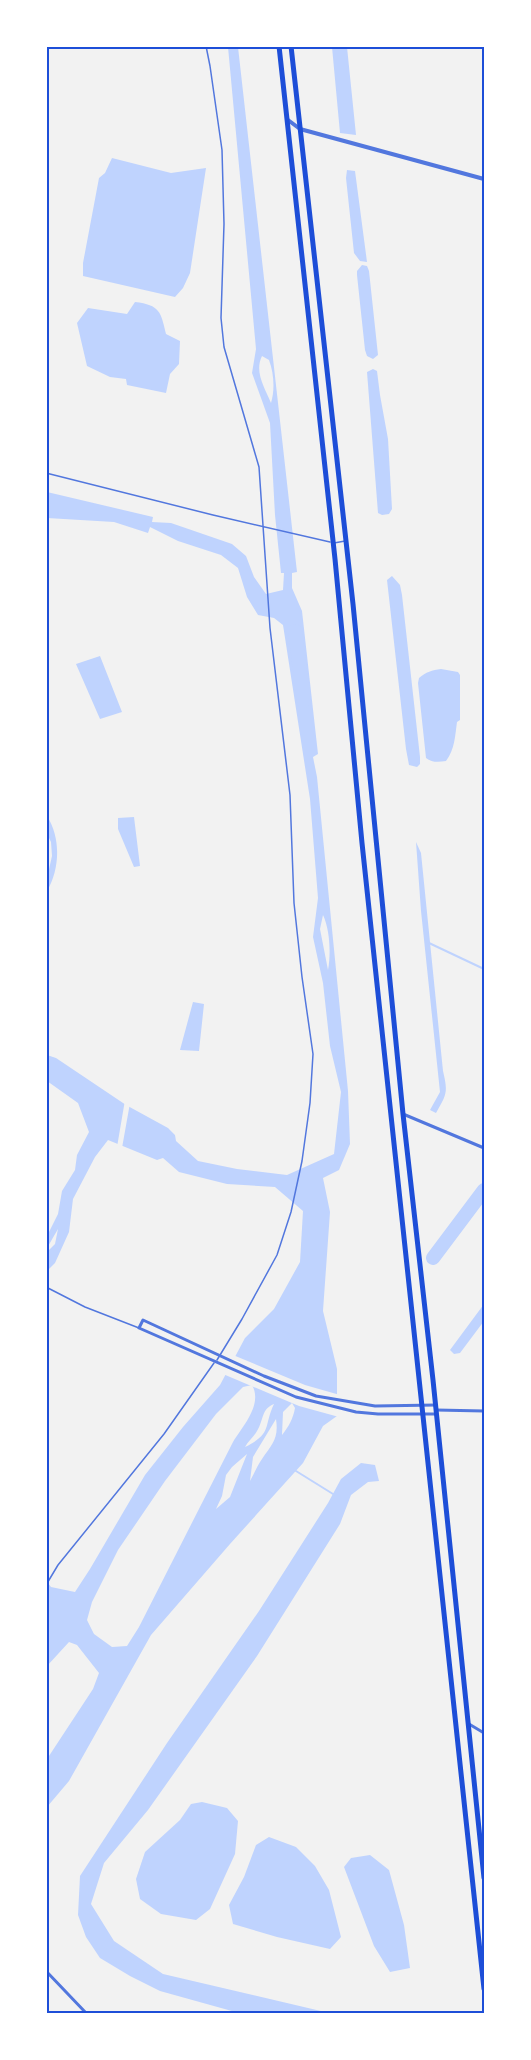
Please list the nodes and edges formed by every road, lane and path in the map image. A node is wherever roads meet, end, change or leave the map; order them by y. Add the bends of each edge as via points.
1 (206, 46) edge
2 (279, 46) edge
3 (291, 46) edge
4 (287, 120) junction
5 (300, 129) junction
6 (484, 179) edge
7 (46, 473) edge
8 (262, 527) junction
9 (345, 541) junction
10 (333, 543) junction
11 (403, 1114) junction
12 (484, 1148) edge
13 (46, 1287) edge
14 (139, 1328) junction
15 (220, 1355) junction
16 (215, 1361) junction
17 (422, 1406) junction
18 (436, 1410) junction
19 (484, 1411) edge
20 (423, 1414) junction
21 (46, 1585) edge
22 (469, 1724) junction
23 (484, 1733) edge
24 (484, 1878) edge
25 (46, 1971) edge
26 (484, 1989) edge
27 (87, 2013) edge

1 - 8 lane via 222,150 224,347 259,467
2 - 4 highway
3 - 5 highway
4 - 5 street
4 - 10 highway
5 - 6 street
5 - 9 highway
7 - 8 lane
8 - 10 lane
8 - 15 lane via 290,795 295,913 313,1054 302,1161 291,1212 277,1255
9 - 10 lane
9 - 11 highway
10 - 17 highway
11 - 12 street
11 - 18 highway
13 - 14 lane
14 - 15 street via 143,1320
14 - 16 street
15 - 16 lane
15 - 17 street via 316,1396 359,1404
16 - 20 street via 296,1397 356,1412
16 - 21 lane via 164,1434
17 - 18 street
17 - 20 highway
18 - 19 street
18 - 20 street
18 - 22 highway
20 - 26 highway
22 - 23 street
22 - 24 highway
25 - 27 street

